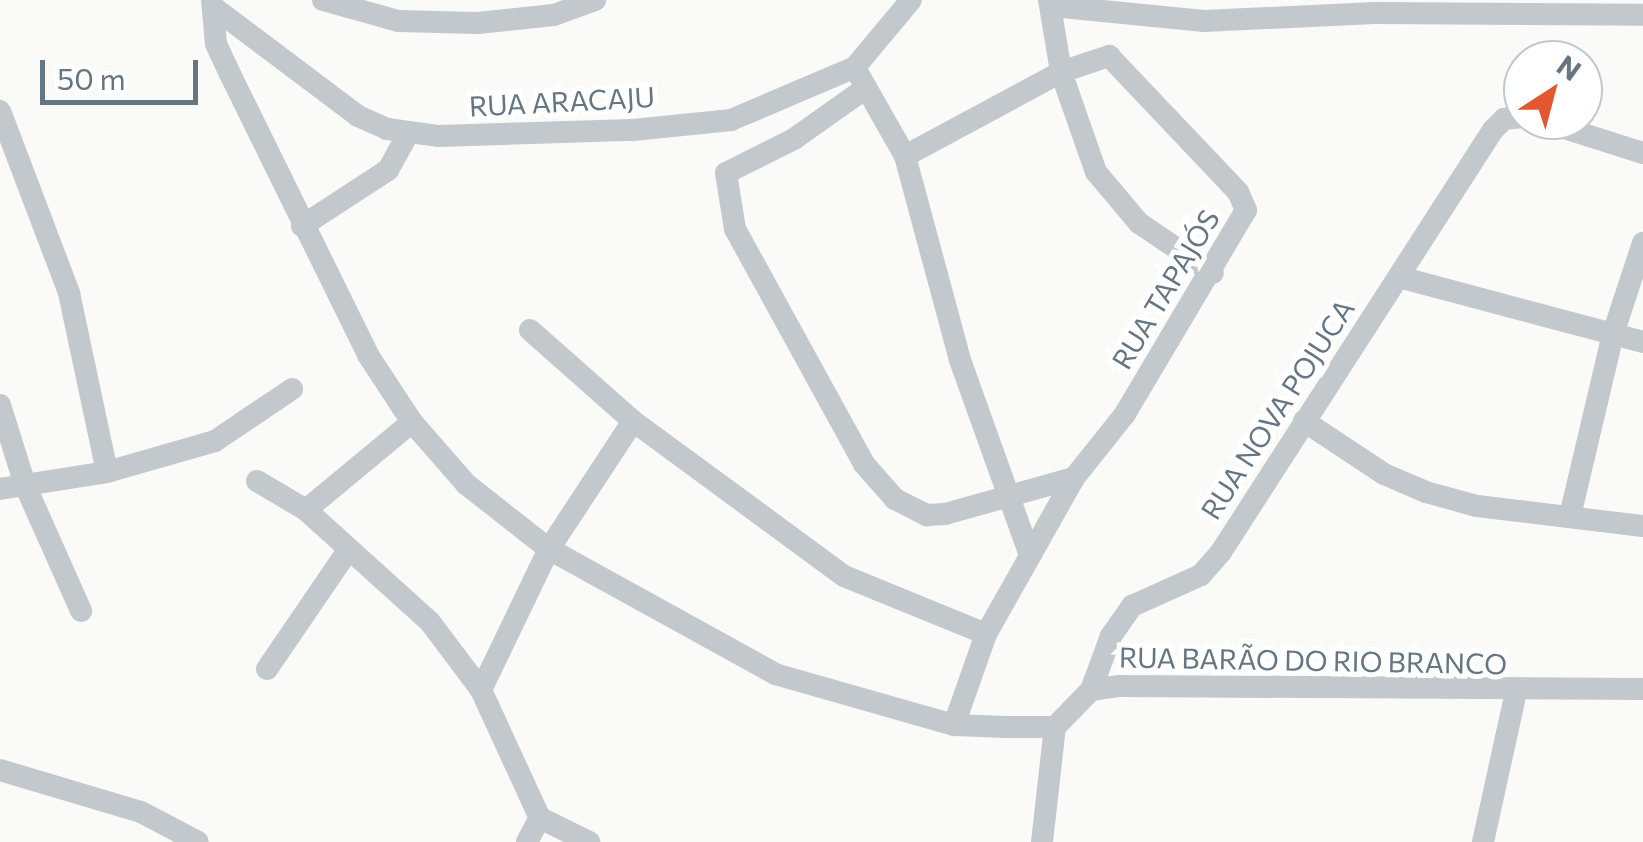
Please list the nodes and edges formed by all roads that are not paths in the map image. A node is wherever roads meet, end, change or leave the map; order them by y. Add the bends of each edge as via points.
1 (323, 0) edge
2 (595, 0) edge
3 (911, 0) edge
4 (1050, 3) edge
5 (213, 4) edge
6 (477, 12) edge
7 (1643, 15) edge
8 (1061, 72) junction
9 (860, 78) junction
10 (0, 112) edge
11 (1503, 126) edge
12 (408, 134) junction
13 (1602, 140) edge
14 (1643, 153) edge
15 (905, 156) junction
16 (302, 226) junction
17 (1643, 243) edge
18 (1213, 273) junction
19 (1399, 277) junction
20 (530, 330) dead end
21 (1613, 334) junction
22 (1643, 342) edge
23 (292, 389) dead end
24 (0, 405) edge
25 (633, 421) junction
26 (1304, 421) junction
27 (412, 422) junction
28 (108, 472) junction
29 (1074, 478) junction
30 (257, 481) dead end
31 (24, 485) junction
32 (0, 489) edge
33 (1005, 496) junction
34 (306, 510) junction
35 (1570, 516) junction
36 (1643, 526) edge
37 (349, 549) junction
38 (549, 549) junction
39 (1030, 556) junction
40 (81, 610) dead end
41 (986, 634) junction
42 (267, 669) dead end
43 (1643, 689) edge
44 (480, 690) junction
45 (1091, 690) junction
46 (1516, 692) junction
47 (954, 725) junction
48 (1056, 727) junction
49 (0, 770) edge
50 (540, 818) junction
51 (198, 842) edge
52 (528, 842) edge
53 (589, 842) edge
54 (1042, 842) edge
55 (1483, 842) edge

1 - 6 street via 398,20
2 - 6 street via 554,15
3 - 9 street, RUA ARACAJU
4 - 7 street via 1204,21 1374,13
4 - 8 street
5 - 12 street, RUA ARACAJU via 358,116
5 - 16 street via 216,44
8 - 15 street, RUA TAPAJÓS
8 - 18 street via 1096,172 1139,223
8 - 18 street, RUA TAPAJÓS via 1103,55 1117,60 1238,192 1246,210
9 - 12 street, RUA ARACAJU via 731,120 632,130
9 - 15 street
9 - 33 street via 794,139 726,173 734,229 883,488 927,515
10 - 28 street via 69,293
11 - 19 street, RUA NOVA POJUCA via 1493,130
12 - 16 street via 388,170
13 - 14 street
15 - 33 street
16 - 27 street via 368,355
17 - 21 street
18 - 29 street, RUA TAPAJÓS via 1125,414
19 - 21 street
19 - 26 street, RUA NOVA POJUCA
20 - 25 street
21 - 22 street
21 - 35 street
23 - 28 street via 215,441
24 - 31 street
25 - 38 street
25 - 41 street via 844,576
26 - 35 street via 1384,474 1426,492 1477,506
26 - 45 street, RUA NOVA POJUCA via 1201,575 1132,606 1119,620
27 - 34 street
27 - 38 street via 466,484
28 - 31 street
29 - 33 street
29 - 39 street, RUA TAPAJÓS
30 - 34 street
31 - 32 street
31 - 40 street
33 - 39 street
34 - 37 street
35 - 36 street
37 - 42 street
37 - 44 street via 430,622
38 - 44 street
38 - 47 street via 775,674
39 - 41 street, RUA TAPAJÓS
41 - 47 street, RUA TAPAJÓS
43 - 46 street, RUA BARÃO DO RIO BRANCO
44 - 50 street
45 - 46 street, RUA BARÃO DO RIO BRANCO via 1274,684
45 - 48 street, RUA BARÃO DO RIO BRANCO
46 - 55 street
47 - 48 street
48 - 54 street
49 - 51 street via 141,812
50 - 52 street
50 - 53 street

